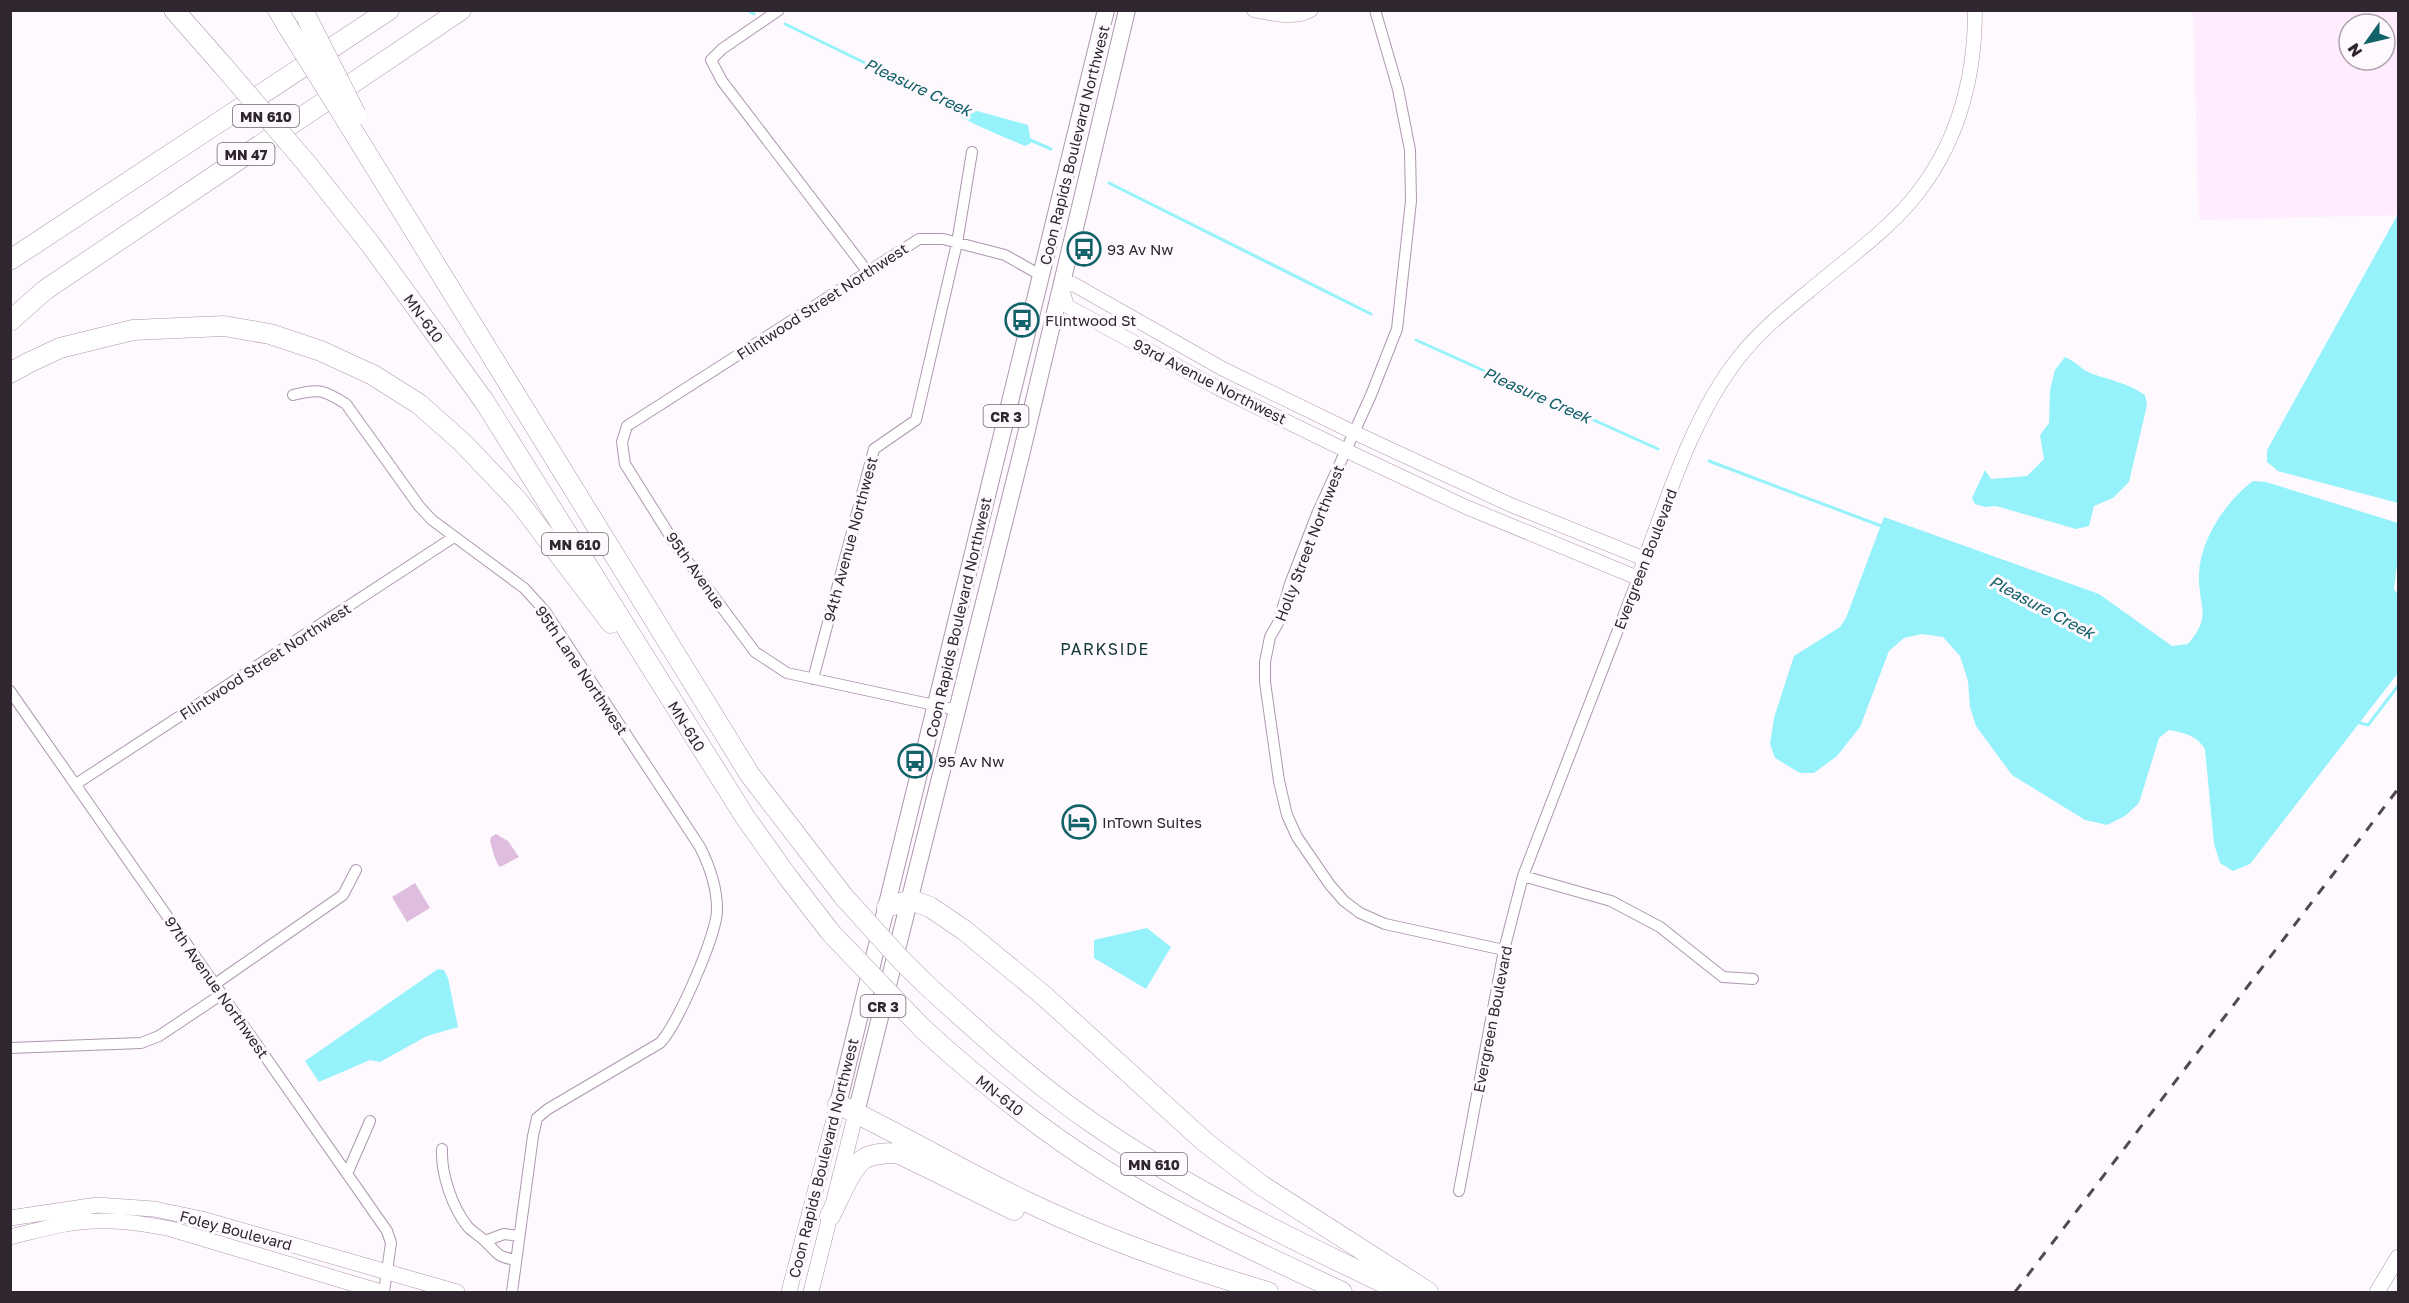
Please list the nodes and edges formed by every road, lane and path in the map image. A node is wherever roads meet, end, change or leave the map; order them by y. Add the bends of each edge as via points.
1 (174, 10) edge
2 (372, 10) edge
3 (389, 10) edge
4 (461, 10) edge
5 (779, 10) edge
6 (1106, 10) edge
7 (1127, 10) edge
8 (1254, 10) edge
9 (1311, 10) edge
10 (1375, 10) edge
11 (1975, 10) edge
12 (305, 14) edge
13 (283, 19) edge
14 (263, 93) junction
15 (352, 120) junction
16 (972, 152) dead end
17 (957, 243) junction
18 (10, 260) edge
19 (867, 272) junction
20 (1042, 276) junction
21 (1061, 286) junction
22 (10, 321) edge
23 (10, 373) edge
24 (293, 394) dead end
25 (627, 426) joint
26 (1353, 432) junction
27 (1345, 450) junction
28 (454, 537) junction
29 (1645, 559) junction
30 (1638, 578) junction
31 (650, 665) junction
32 (813, 679) junction
33 (10, 691) edge
34 (938, 706) junction
35 (957, 710) junction
36 (76, 784) junction
37 (356, 870) dead end
38 (1523, 876) junction
39 (911, 900) junction
40 (887, 907) junction
41 (1504, 950) junction
42 (1754, 979) dead end
43 (215, 984) junction
44 (222, 994) junction
45 (10, 1048) edge
46 (847, 1108) junction
47 (370, 1120) dead end
48 (442, 1149) dead end
49 (347, 1174) junction
50 (1459, 1191) dead end
51 (830, 1216) junction
52 (10, 1218) edge
53 (519, 1236) junction
54 (10, 1237) edge
55 (485, 1240) junction
56 (2398, 1257) edge
57 (516, 1260) junction
58 (389, 1272) junction
59 (1219, 1278) junction
60 (382, 1293) edge
61 (457, 1293) edge
62 (512, 1293) edge
63 (789, 1293) edge
64 (811, 1293) edge
65 (1268, 1293) edge
66 (1342, 1293) edge
67 (1403, 1293) edge
68 (1428, 1293) edge
69 (2377, 1293) edge

1 - 31 highway, MN-610 / MN 610, bridge via 371,245 484,401
2 - 14 highway
3 - 14 highway, MN 47
4 - 22 highway, MN 47 via 45,290
5 - 19 street via 711,60 722,81
6 - 20 main road, Coon Rapids Boulevard Northwest / CR 3
7 - 21 main road, Coon Rapids Boulevard Northwest / CR 3
8 - 9 street via 1302,15
10 - 26 street, Holly Street Northwest via 1408,140 1411,201 1397,329
11 - 29 street, Evergreen Boulevard via 1967,93 1956,126 1929,178 1900,213 1763,330 1724,376 1695,430
12 - 15 highway, bridge
13 - 15 highway, MN 610, bridge
14 - 18 highway, MN 47
15 - 67 highway, MN-610 / MN 610, bridge via 378,175 750,775 844,897 903,962 1015,1065 1090,1121 1225,1205
16 - 17 street, 94th Avenue Northwest
17 - 19 street, Flintwood Street Northwest via 919,239
17 - 20 street, Flintwood Street Northwest via 1005,255
17 - 32 street, 94th Avenue Northwest via 916,420 874,449
19 - 25 street, Flintwood Street Northwest
20 - 21 street, Flintwood Street Northwest
20 - 34 main road, Coon Rapids Boulevard Northwest / CR 3
21 - 26 street, 93rd Avenue Northwest via 1073,284 1223,369
21 - 27 street, 93rd Avenue Northwest via 1067,306 1214,386
21 - 35 main road, Coon Rapids Boulevard Northwest / CR 3
23 - 31 highway via 60,348 133,330 224,326 270,334 373,375 419,404 463,443 519,502 620,635
24 - 28 street, 95th Lane Northwest via 314,390 346,404 419,506
25 - 32 street, 95th Avenue via 622,442 625,464 677,547 755,652 787,673
26 - 27 street, Holly Street Northwest
26 - 29 street, 93rd Avenue Northwest via 1511,505
27 - 30 street, 93rd Avenue Northwest via 1466,507
27 - 41 street, Holly Street Northwest via 1270,637 1265,662 1287,815 1330,885 1357,911 1397,928
28 - 36 street, Flintwood Street Northwest
28 - 53 street, 95th Lane Northwest via 524,588 545,611 700,847 713,878 718,912 673,1028 660,1042 537,1118
29 - 30 street, Evergreen Boulevard
30 - 38 street, Evergreen Boulevard
31 - 66 highway, MN-610 / MN 610, bridge via 745,817 787,876 831,933 923,1029 1004,1100 1104,1170 1214,1232
32 - 34 street
33 - 36 street, 97th Avenue Northwest
34 - 35 street
34 - 40 main road, Coon Rapids Boulevard Northwest / CR 3
35 - 39 main road, Coon Rapids Boulevard Northwest / CR 3
36 - 43 street, 97th Avenue Northwest
37 - 43 street via 343,895
38 - 41 street, Evergreen Boulevard
38 - 42 street via 1611,901 1660,927 1723,976
39 - 40 highway
39 - 46 main road, Coon Rapids Boulevard Northwest / CR 3
39 - 68 highway via 964,930 1205,1142 1261,1185
40 - 46 main road, Coon Rapids Boulevard Northwest / CR 3
41 - 50 street, Evergreen Boulevard
43 - 44 street, 97th Avenue Northwest
44 - 45 street via 141,1044
44 - 49 street, 97th Avenue Northwest
46 - 51 main road, Coon Rapids Boulevard Northwest / CR 3
46 - 59 highway via 1027,1201
46 - 63 main road, Coon Rapids Boulevard Northwest / CR 3
47 - 49 street
48 - 55 street via 441,1163 458,1211 477,1237
49 - 58 street, 97th Avenue Northwest via 387,1231 391,1243
51 - 59 highway via 863,1159 898,1153 1100,1247
51 - 64 main road, Coon Rapids Boulevard Northwest / CR 3
52 - 58 main road, Foley Boulevard via 97,1205 154,1209
53 - 55 street via 504,1234
53 - 57 street, 95th Lane Northwest
54 - 60 main road, Foley Boulevard via 97,1221 135,1222 171,1229
55 - 57 street via 500,1257
56 - 69 main road
57 - 62 street, 95th Lane Northwest
58 - 60 street, 97th Avenue Northwest
58 - 61 main road, Foley Boulevard
59 - 65 highway

